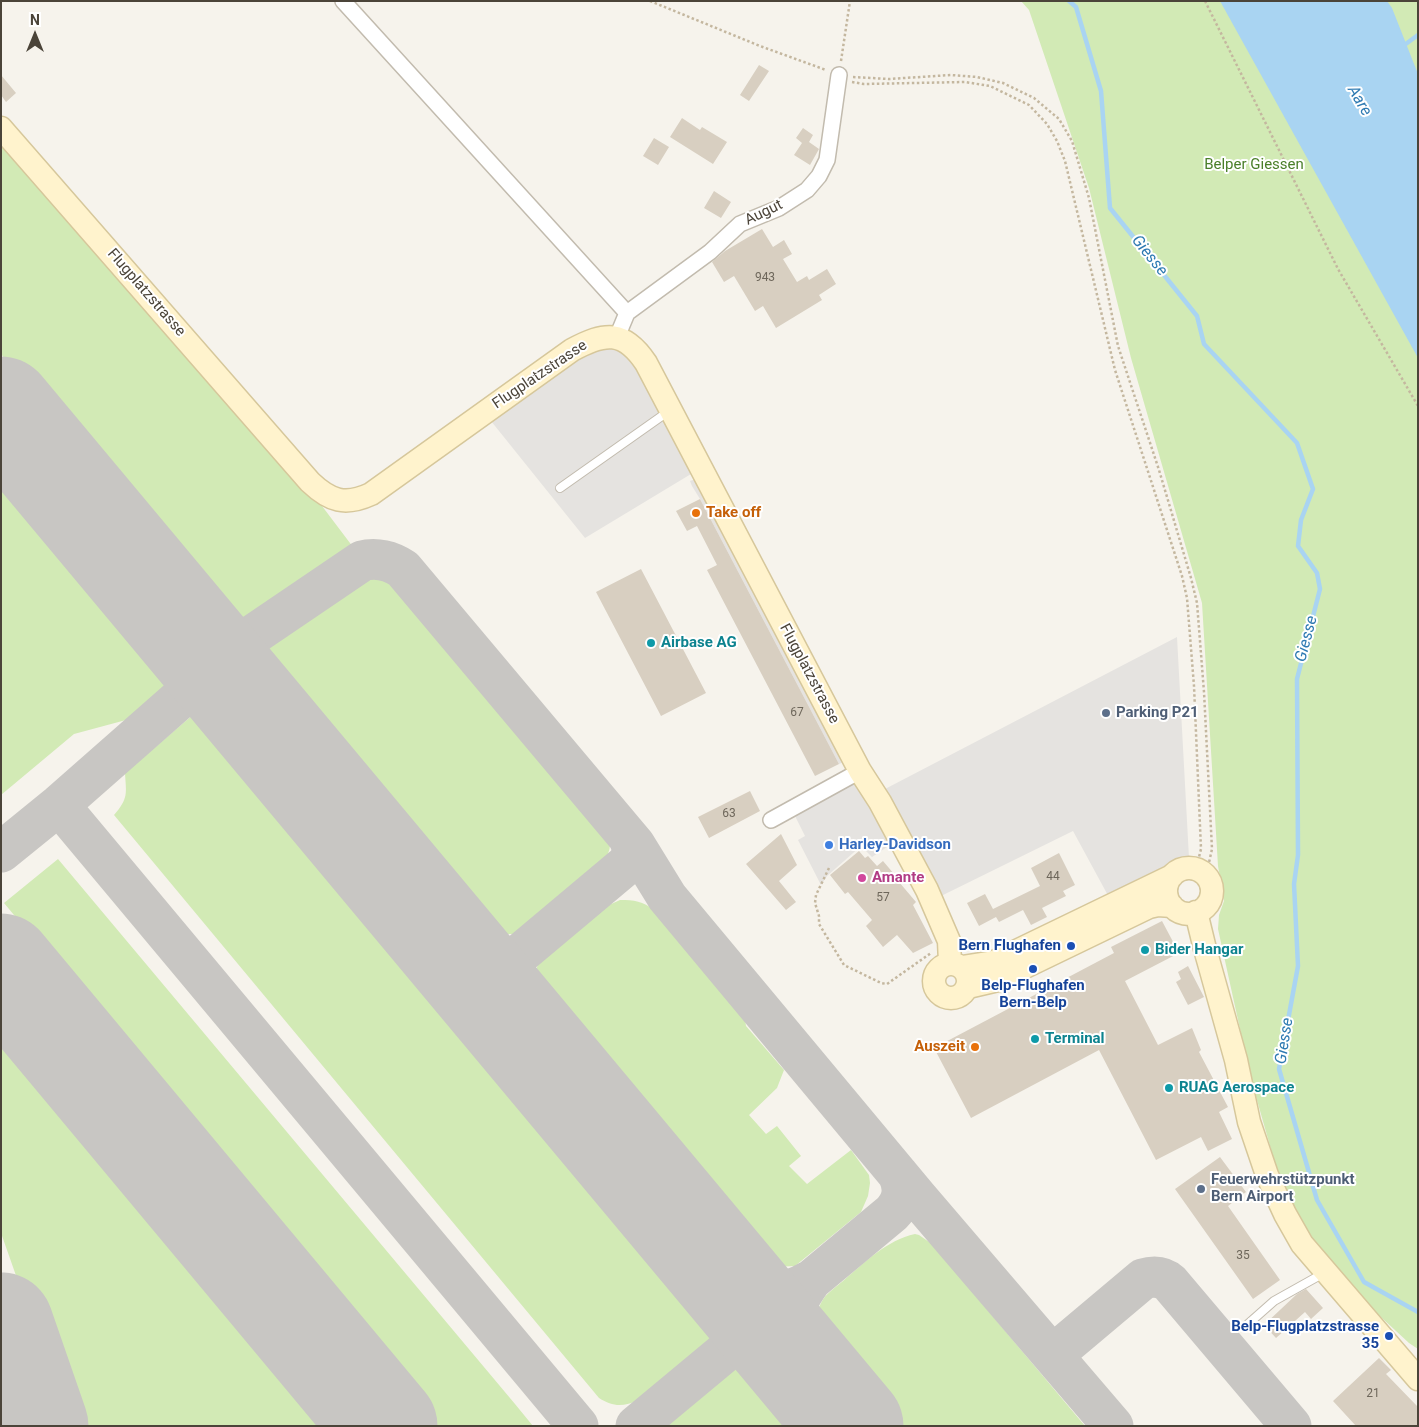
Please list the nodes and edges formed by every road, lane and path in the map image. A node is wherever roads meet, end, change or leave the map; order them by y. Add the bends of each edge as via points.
1 (343, 1) edge
2 (650, 1) edge
3 (850, 1) edge
4 (1205, 1) edge
5 (839, 75) junction
6 (1, 128) edge
7 (627, 313) junction
8 (617, 337) junction
9 (1418, 406) edge
10 (670, 410) junction
11 (560, 488) dead end
12 (860, 771) junction
13 (770, 820) dead end
14 (829, 868) dead end
15 (1201, 872) junction
16 (1172, 876) junction
17 (1172, 906) junction
18 (1196, 912) junction
19 (949, 941) junction
20 (960, 972) junction
21 (1327, 1272) junction
22 (1248, 1324) dead end
23 (1418, 1379) edge

1 - 7 street
2 - 5 path
3 - 5 path
4 - 9 path via 1338,269
5 - 7 street, Augut via 826,160 819,176 807,190 779,208 740,224 710,252
5 - 15 path via 864,84 964,82 990,86 1029,105 1058,141 1115,370 1187,598 1194,686
5 - 15 path via 861,79 951,75 1003,83 1034,98 1059,119 1072,142 1089,198 1118,346 1159,470 1196,603 1212,849
6 - 8 street, Flugplatzstrasse via 310,482 331,498 347,502 371,494 572,350 604,336
7 - 8 street
8 - 10 street, Flugplatzstrasse via 639,353
10 - 11 lane
10 - 12 street, Flugplatzstrasse
12 - 13 street
12 - 19 street, Flugplatzstrasse via 921,880
14 - 19 path via 815,904 819,924 844,965 888,984
15 - 16 street via 1183,869
15 - 18 street via 1210,882 1212,895 1205,907
16 - 17 street via 1166,891
16 - 20 street via 994,962
17 - 18 street via 1185,913
17 - 20 street via 1149,907 998,980
18 - 21 street via 1257,1148 1294,1232
19 - 20 street, Flugplatzstrasse
21 - 22 lane via 1274,1301
21 - 23 street

